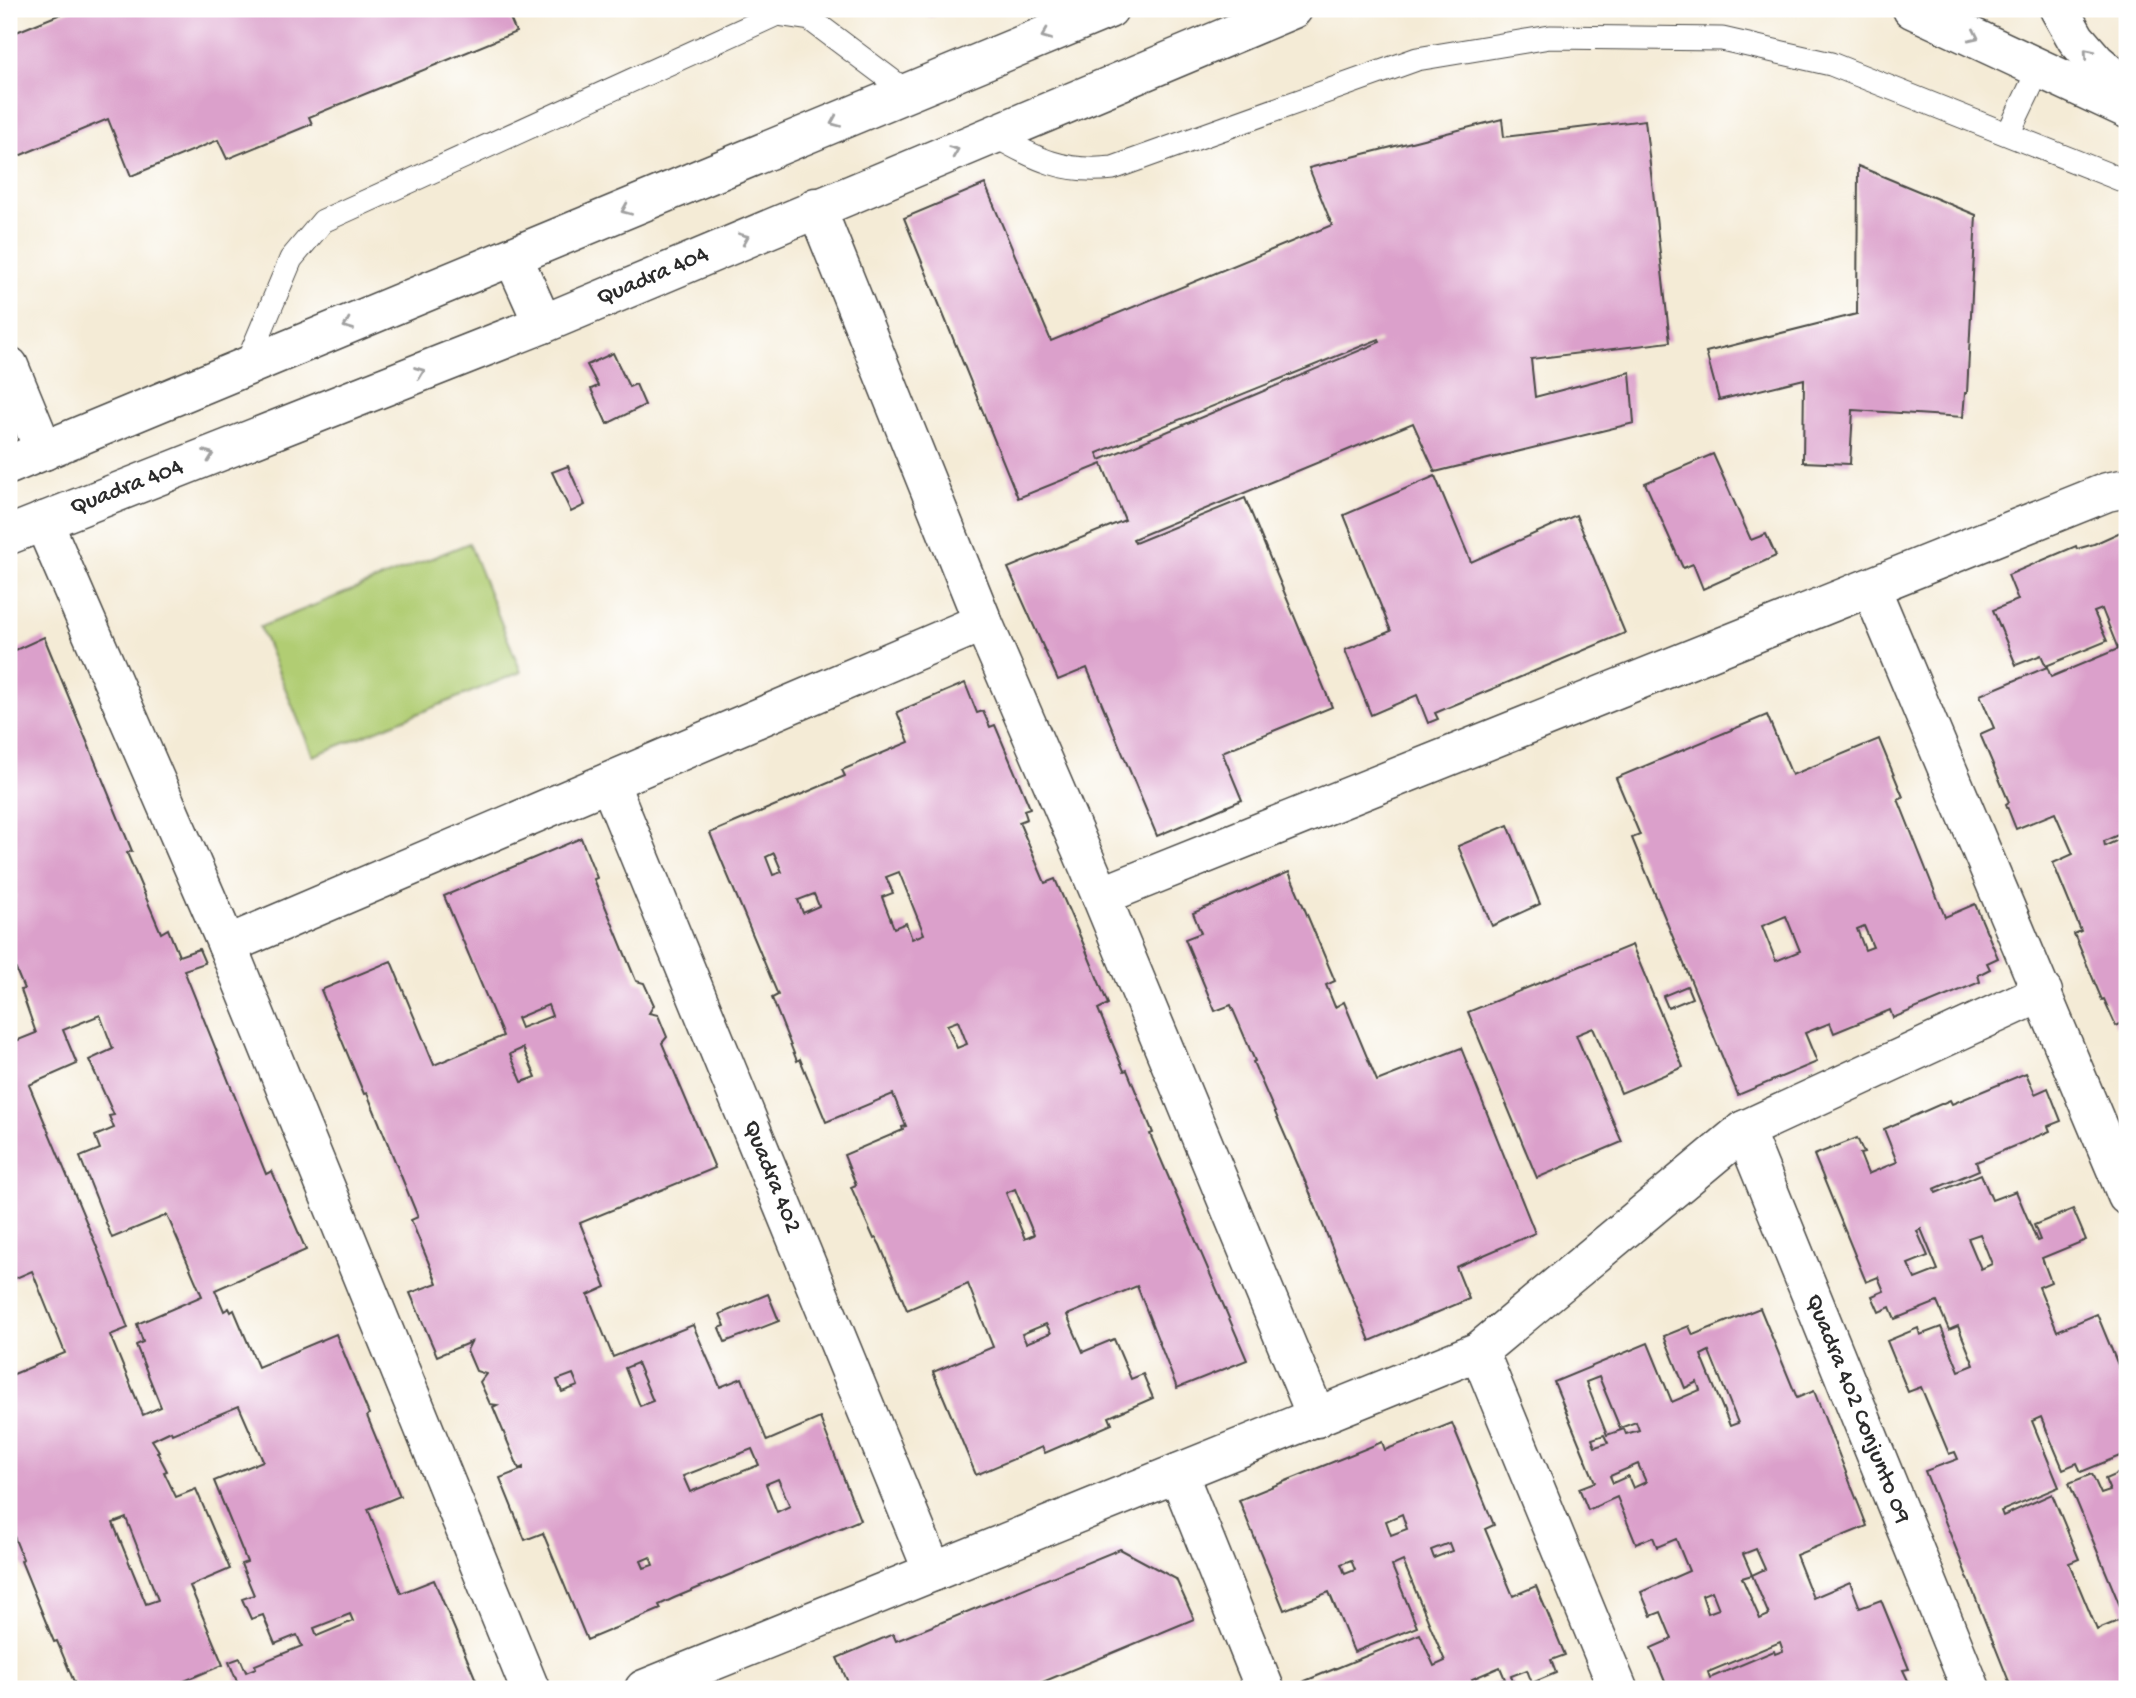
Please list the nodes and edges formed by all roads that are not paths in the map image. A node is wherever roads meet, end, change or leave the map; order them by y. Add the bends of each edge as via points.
1 (1109, 9) edge
2 (1293, 9) edge
3 (1912, 9) edge
4 (2059, 9) edge
5 (2040, 67) junction
6 (2127, 88) edge
7 (907, 92) junction
8 (2127, 108) edge
9 (2007, 134) junction
10 (993, 135) junction
11 (2127, 182) edge
12 (816, 207) junction
13 (513, 257) junction
14 (543, 324) junction
15 (9, 366) edge
16 (245, 368) junction
17 (44, 451) junction
18 (9, 465) edge
19 (2127, 488) edge
20 (43, 521) junction
21 (9, 535) edge
22 (1871, 588) junction
23 (983, 622) junction
24 (609, 782) junction
25 (1101, 897) junction
26 (227, 945) junction
27 (2043, 992) junction
28 (1744, 1130) junction
29 (2127, 1196) edge
30 (1479, 1351) junction
31 (1317, 1418) junction
32 (1178, 1473) junction
33 (933, 1572) junction
34 (530, 1689) edge
35 (644, 1689) edge
36 (1265, 1689) edge
37 (1618, 1689) edge
38 (1971, 1689) edge

1 -> 7 street
2 - 10 street, Quadra 404
3 -> 5 street
6 -> 4 street via 2076,39
5 - 8 street
5 - 9 lane
7 -> 13 street
7 - 16 lane via 810,19 777,14 323,220 292,259
9 - 10 lane via 1831,64 1722,39 1550,37 1417,59 1112,169 1087,172 1038,160
9 - 11 lane
12 -> 10 street, Quadra 404
14 -> 12 street, Quadra 404
12 - 23 street
13 - 14 street
13 -> 16 street
20 -> 14 street, Quadra 404
15 - 17 street
16 - 17 street
17 - 18 street
19 - 22 street via 2107,492
20 - 21 street, Quadra 404
20 - 26 street
22 - 25 street
22 - 27 street
23 - 24 street
23 - 25 street
24 - 26 street
24 - 33 street, Quadra 402
25 - 31 street
26 - 34 street
27 - 28 street
27 - 29 street
28 - 30 street
28 - 38 street, Quadra 402 Conjunto 09
30 - 31 street
30 - 37 street
31 - 32 street
32 - 33 street
32 - 36 street
33 - 35 street

